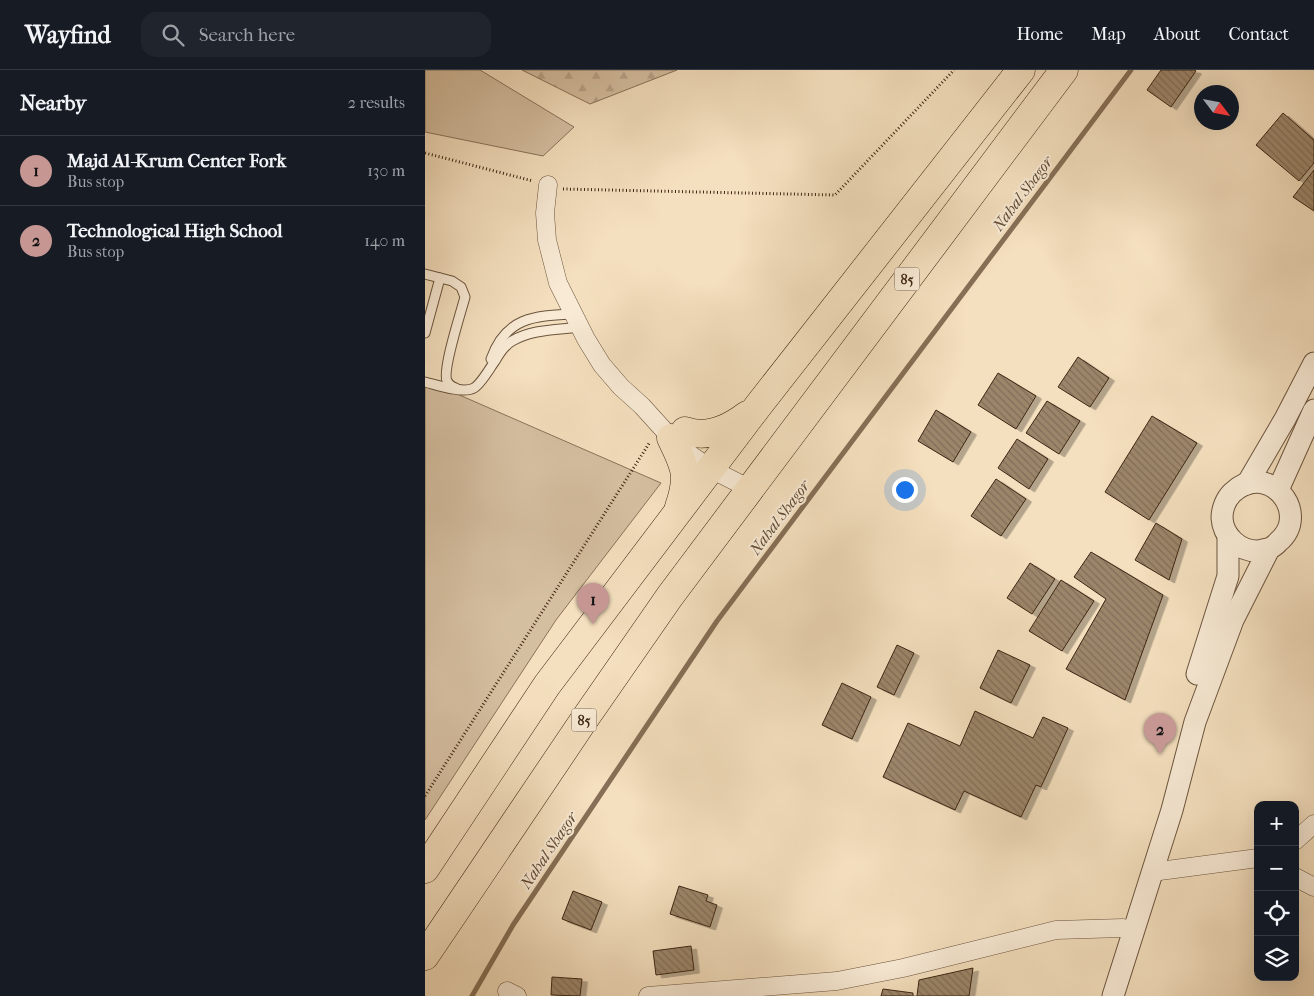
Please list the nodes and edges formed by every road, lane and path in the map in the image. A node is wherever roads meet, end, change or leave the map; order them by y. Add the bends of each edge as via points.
1 (954, 70) edge
2 (1021, 70) edge
3 (1064, 70) edge
4 (425, 153) edge
5 (548, 185) junction
6 (425, 274) edge
7 (440, 278) junction
8 (577, 320) junction
9 (425, 333) edge
10 (1314, 363) edge
11 (486, 375) junction
12 (425, 382) edge
13 (463, 391) junction
14 (642, 406) junction
15 (758, 406) junction
16 (1314, 410) edge
17 (672, 432) junction
18 (716, 463) junction
19 (1247, 484) junction
20 (750, 489) junction
21 (1278, 490) junction
22 (677, 514) junction
23 (1228, 536) junction
24 (1269, 549) junction
25 (425, 796) edge
26 (1314, 824) edge
27 (1299, 837) edge
28 (1254, 859) edge
29 (425, 870) edge
30 (1152, 872) junction
31 (1299, 879) edge
32 (1314, 887) edge
33 (1123, 928) junction
34 (425, 956) edge
35 (837, 989) edge
36 (648, 996) edge
37 (1101, 996) edge
38 (1113, 996) edge

1 - 5 path via 835,195 564,190
2 - 15 highway, 85
3 - 20 highway, 85
4 - 5 path
5 - 8 street via 547,240 558,283
6 - 7 lane
7 - 9 lane
7 - 13 lane via 461,287 465,297 446,366 446,380
8 - 11 lane via 526,334 510,342
8 - 11 lane via 543,316 521,322 507,332 495,349
8 - 14 street via 602,365
10 - 19 street
11 - 13 lane via 474,388
12 - 13 lane
14 - 17 street
14 - 17 street via 673,423
15 - 17 highway via 720,431 700,434
15 - 18 highway, 85
16 - 21 street
17 - 18 street via 691,455
17 - 22 highway via 686,474
17 - 25 path
18 - 20 street
18 - 22 highway, 85
19 - 21 street via 1268,484
19 - 23 street via 1237,488 1224,505 1222,516
20 - 34 highway, 85 via 670,596
21 - 24 street via 1286,499 1290,522 1279,542
22 - 29 highway, 85 via 547,685
23 - 24 street via 1245,549
23 - 33 street via 1228,576 1181,721 1161,807
24 - 30 street via 1233,620 1216,663 1195,722
26 - 27 street
28 - 30 street
30 - 38 street
31 - 32 street
33 - 35 street via 1056,930 903,968
33 - 37 street
35 - 36 street

